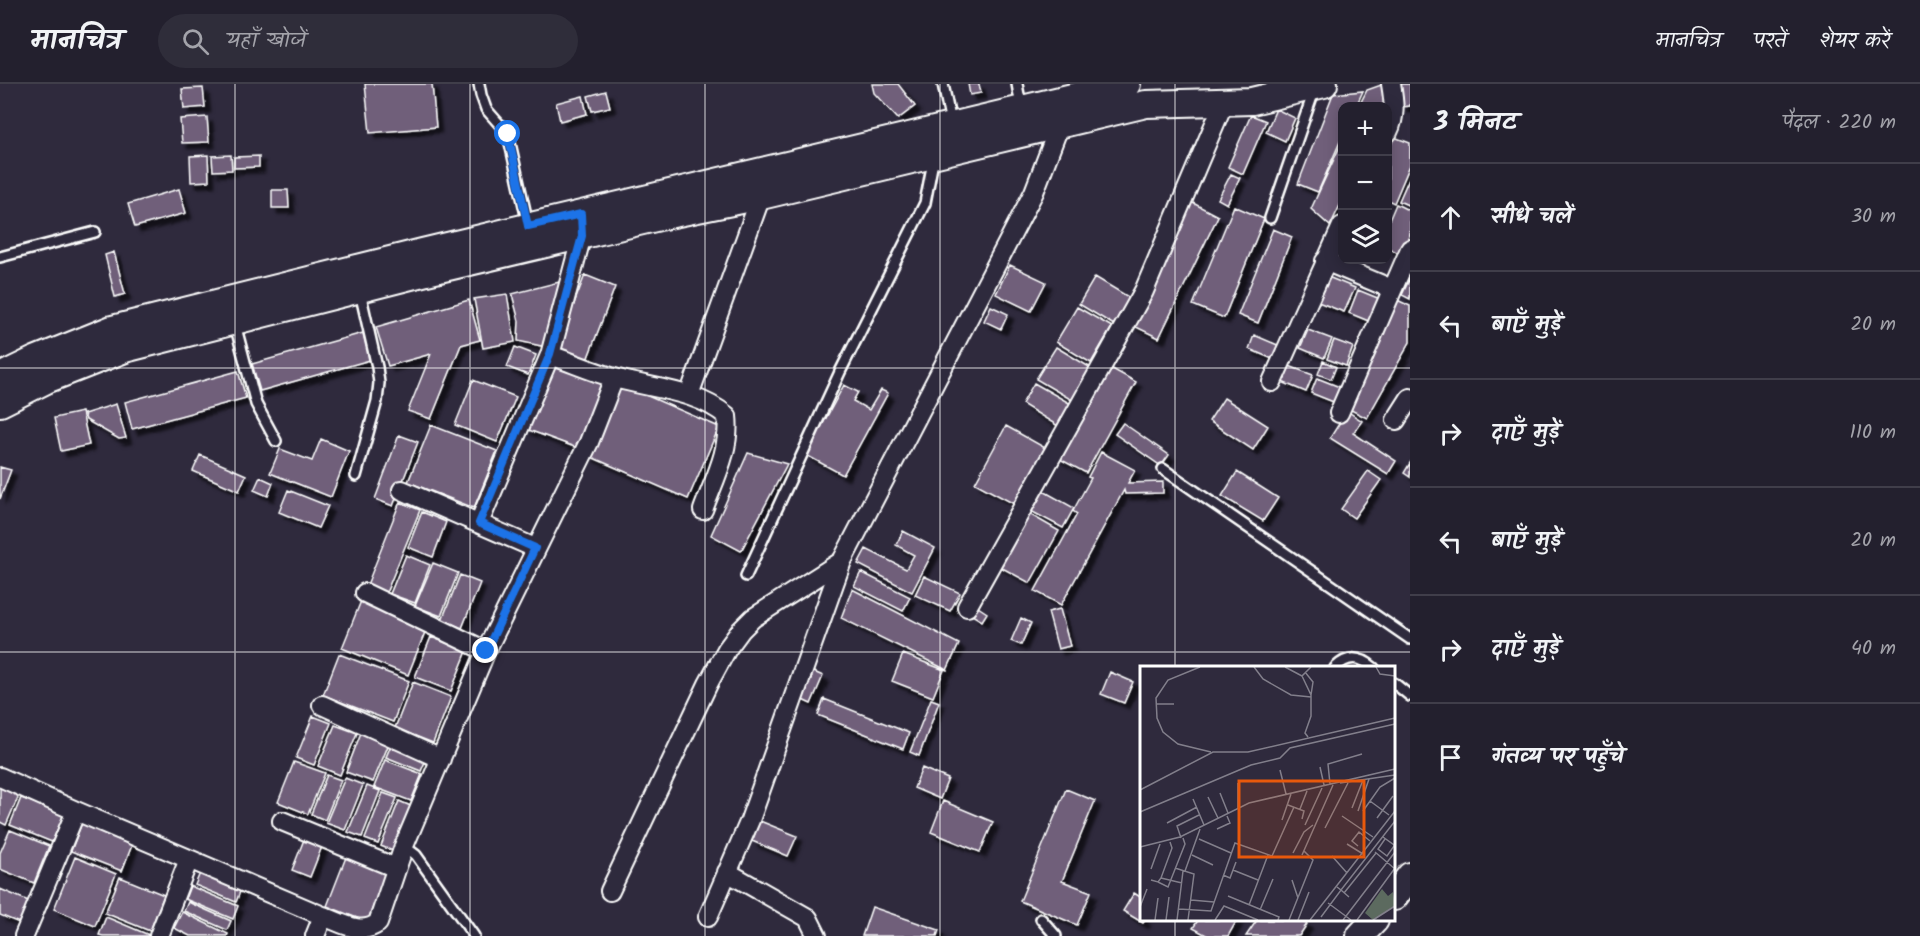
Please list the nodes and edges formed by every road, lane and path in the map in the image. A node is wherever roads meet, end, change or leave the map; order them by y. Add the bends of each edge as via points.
1 (479, 84) edge
2 (943, 84) edge
3 (1127, 84) edge
4 (1391, 84) edge
5 (1320, 85) edge
6 (1226, 93) edge
7 (1019, 96) edge
8 (1392, 123) edge
9 (1060, 124) junction
10 (951, 125) junction
11 (934, 154) junction
12 (761, 196) junction
13 (1270, 218) dead end
14 (582, 225) junction
15 (528, 226) junction
16 (95, 232) dead end
17 (1338, 234) edge
18 (1410, 249) edge
19 (0, 257) edge
20 (1325, 261) junction
21 (1392, 289) junction
22 (360, 290) junction
23 (234, 322) junction
24 (550, 354) junction
25 (0, 377) edge
26 (614, 378) junction
27 (1272, 382) dead end
28 (689, 395) junction
29 (1410, 398) edge
30 (0, 402) edge
31 (1339, 413) dead end
32 (1396, 420) dead end
33 (276, 441) dead end
34 (1163, 469) dead end
35 (356, 476) dead end
36 (402, 490) dead end
37 (703, 510) dead end
38 (479, 523) junction
39 (535, 548) junction
40 (842, 561) junction
41 (746, 576) dead end
42 (365, 593) dead end
43 (967, 607) dead end
44 (1410, 639) edge
45 (486, 651) junction
46 (1338, 666) edge
47 (1371, 666) edge
48 (1395, 684) edge
49 (1410, 696) edge
50 (322, 705) dead end
51 (441, 759) junction
52 (0, 777) edge
53 (76, 811) junction
54 (282, 820) dead end
55 (404, 846) junction
56 (189, 859) junction
57 (396, 868) junction
58 (727, 872) junction
59 (610, 891) dead end
60 (323, 916) junction
61 (708, 917) dead end
62 (1041, 919) dead end
63 (1374, 921) edge
64 (24, 936) edge
65 (159, 936) edge
66 (315, 936) edge
67 (474, 936) edge
68 (817, 936) edge
69 (1056, 936) edge
70 (1360, 936) edge

1 - 15 lane via 486,109 508,134
2 - 10 lane
3 - 7 main road
4 - 8 street via 1395,110
5 - 6 main road via 1252,101
5 - 13 lane
6 - 9 main road via 1146,104
6 - 43 street via 1144,291
7 - 10 main road
9 - 11 main road
9 - 40 street via 1034,192
10 - 14 main road
11 - 12 main road
11 - 41 lane via 925,203 840,372
12 - 14 main road via 668,215
12 - 28 street
14 - 15 main road
14 - 22 main road
14 - 24 street
15 - 25 main road via 112,329
16 - 19 lane
17 - 20 street
18 - 21 street
20 - 21 street
20 - 27 street
21 - 31 street
22 - 23 main road
22 - 35 lane via 379,383
23 - 30 main road via 124,349
23 - 33 lane via 256,404
24 - 26 street
24 - 38 street
26 - 28 street
26 - 39 street via 589,442
28 - 37 street via 727,416 729,432
29 - 32 street
34 - 44 lane
36 - 38 street
38 - 39 street
39 - 45 street
40 - 58 street via 750,820
40 - 59 street via 753,618 727,649
42 - 45 street
45 - 51 street
46 - 47 lane via 1349,658 1358,658
48 - 49 lane
50 - 51 street
51 - 55 street
52 - 53 street
53 - 56 street
53 - 64 street
54 - 57 street
55 - 57 street
55 - 67 lane via 416,855
56 - 60 street
56 - 65 street
57 - 60 street via 378,923 371,929 362,931
58 - 61 street
58 - 68 street via 808,918
60 - 66 street
62 - 69 lane
63 - 70 main road

